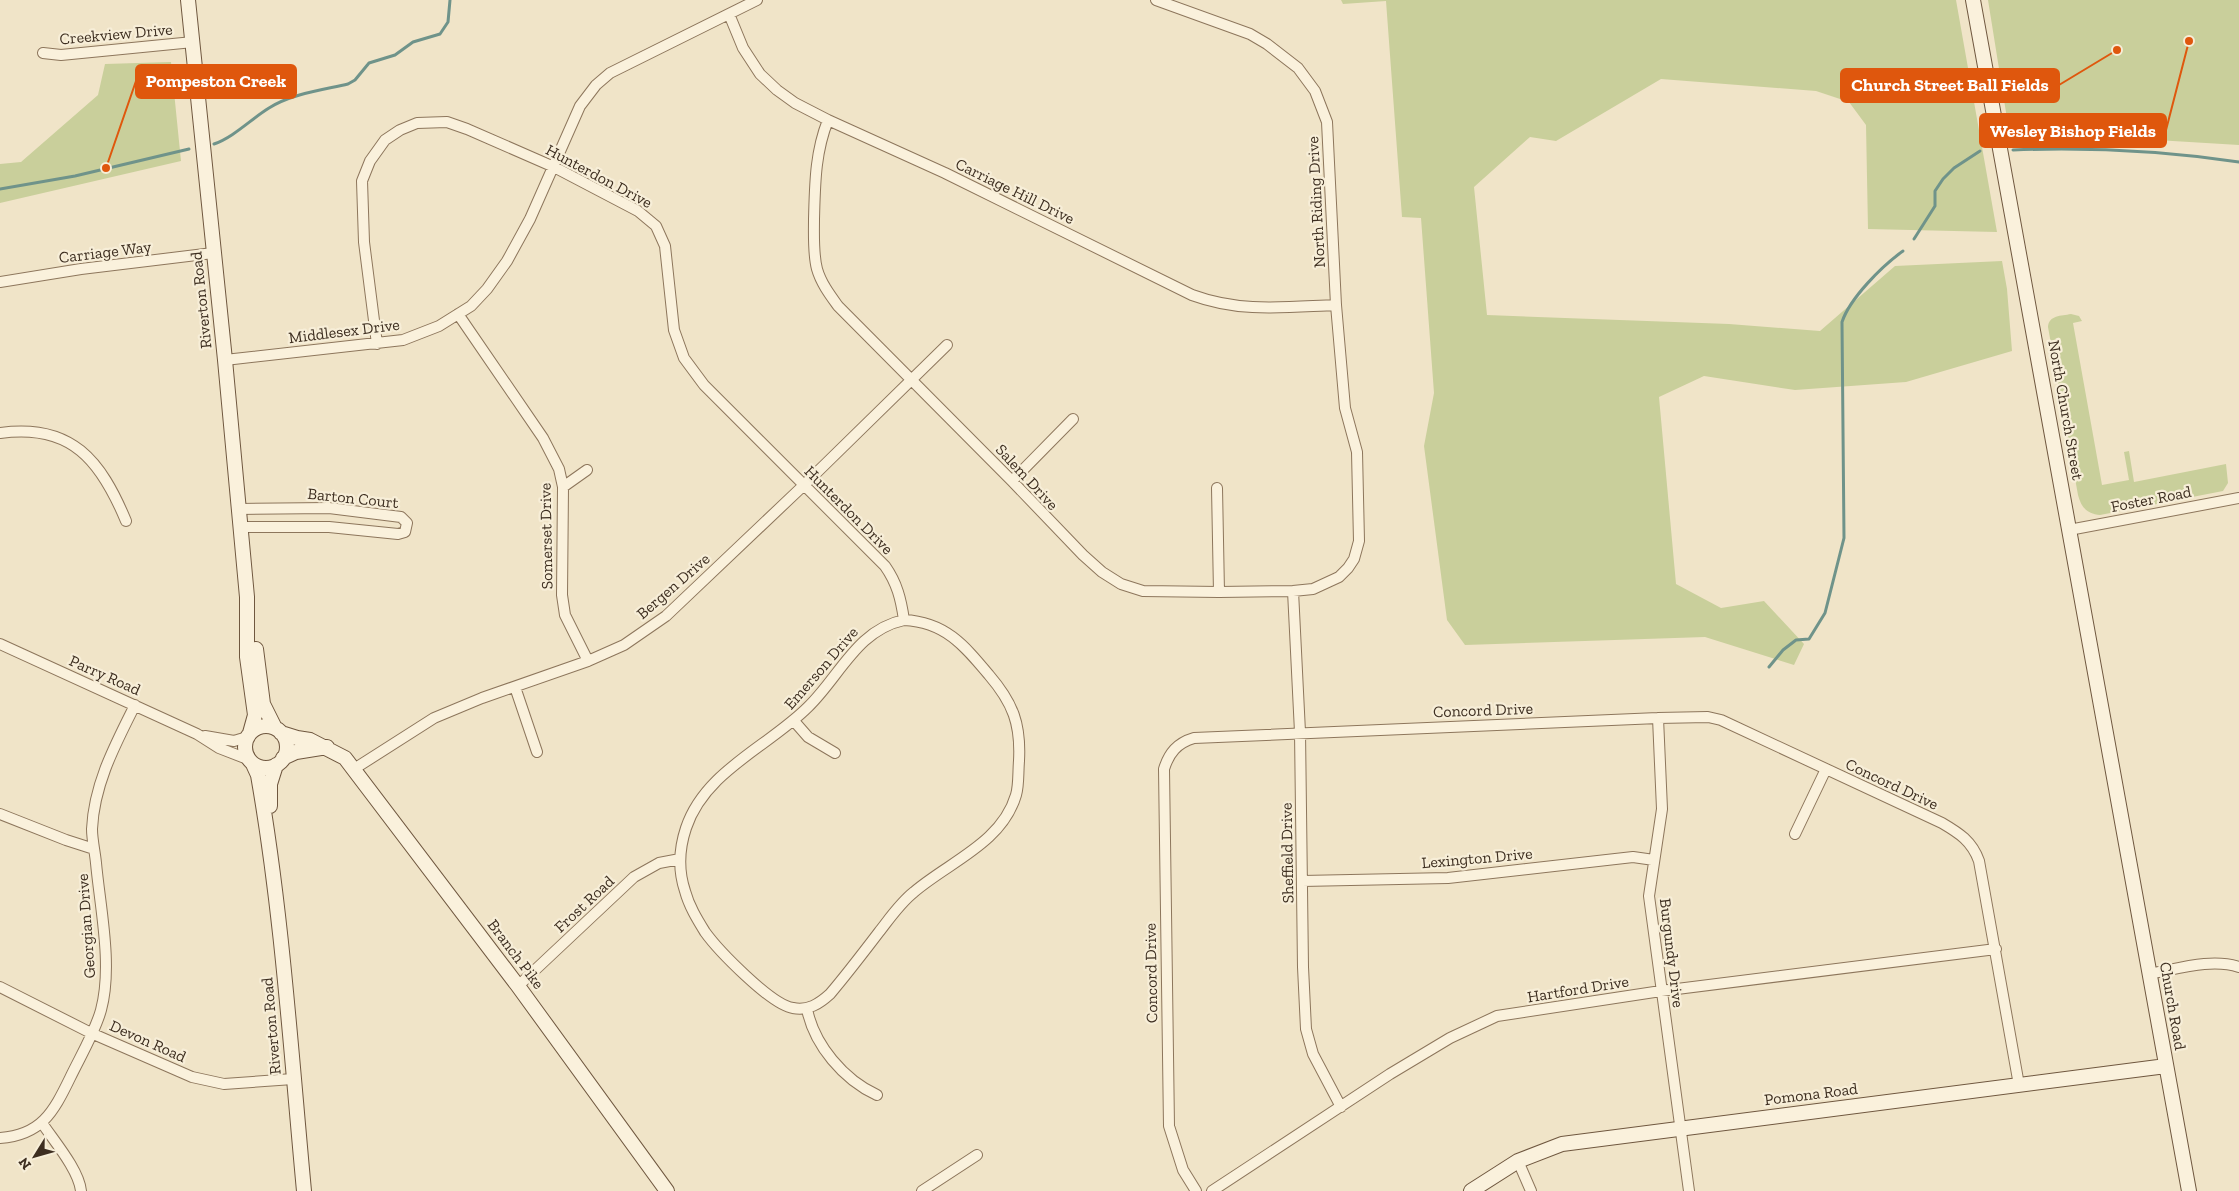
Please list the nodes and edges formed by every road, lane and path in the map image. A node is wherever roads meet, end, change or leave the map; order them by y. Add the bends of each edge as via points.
1 (188, 0) edge
2 (757, 0) edge
3 (1156, 0) edge
4 (1974, 0) edge
5 (729, 14) junction
6 (193, 42) junction
7 (43, 53) dead end
8 (828, 120) junction
9 (554, 167) junction
10 (213, 254) junction
11 (0, 282) edge
12 (1336, 306) junction
13 (458, 314) junction
14 (378, 344) junction
15 (947, 344) dead end
16 (225, 360) junction
17 (912, 381) junction
18 (1073, 419) dead end
19 (0, 433) edge
20 (587, 470) dead end
21 (1012, 481) junction
22 (804, 485) junction
23 (563, 487) junction
24 (1217, 488) dead end
25 (2239, 498) edge
26 (1357, 500) joint
27 (238, 509) junction
28 (126, 521) dead end
29 (240, 527) junction
30 (2069, 530) junction
31 (1293, 591) junction
32 (1219, 592) junction
33 (247, 596) junction
34 (904, 620) junction
35 (0, 644) edge
36 (588, 661) junction
37 (515, 687) junction
38 (135, 705) junction
39 (1658, 718) junction
40 (794, 721) junction
41 (278, 731) junction
42 (1300, 732) junction
43 (197, 734) junction
44 (249, 735) junction
45 (328, 747) junction
46 (537, 752) dead end
47 (835, 753) dead end
48 (251, 762) junction
49 (280, 762) junction
50 (354, 769) junction
51 (1826, 769) junction
52 (0, 814) edge
53 (2122, 827) joint
54 (1795, 834) dead end
55 (94, 849) junction
56 (271, 859) junction
57 (680, 859) junction
58 (1654, 860) junction
59 (1302, 881) junction
60 (1996, 948) junction
61 (2239, 967) edge
62 (2149, 974) junction
63 (0, 986) edge
64 (518, 986) junction
65 (1661, 991) junction
66 (806, 1009) junction
67 (91, 1033) junction
68 (2166, 1066) junction
69 (293, 1079) junction
70 (2019, 1085) junction
71 (877, 1094) dead end
72 (1341, 1107) junction
73 (42, 1123) junction
74 (1682, 1128) junction
75 (0, 1138) edge
76 (977, 1155) dead end
77 (1518, 1161) junction
78 (81, 1191) edge
79 (304, 1191) edge
80 (667, 1191) edge
81 (922, 1191) edge
82 (1196, 1191) edge
83 (1212, 1191) edge
84 (1471, 1191) edge
85 (1531, 1191) edge
86 (1689, 1191) edge
87 (2189, 1191) edge

1 - 6 main road, Riverton Road
2 - 5 street, Middlesex Drive
3 - 12 street, North Riding Drive via 1250,34 1298,68 1315,91 1327,122 1330,146
4 - 30 main road, North Church Street
5 - 8 street, Carriage Hill Drive via 743,48 760,74 795,103
5 - 9 street, Middlesex Drive via 610,73 596,85 580,106
6 - 7 street, Creekview Drive
6 - 10 main road, Riverton Road
8 - 12 street, Carriage Hill Drive via 940,171 1192,295 1243,308
8 - 17 street, Salem Drive via 820,139 816,163 814,239 817,268 838,306
9 - 13 street, Middlesex Drive via 507,261 487,289
9 - 14 street, Hunterdon Drive via 447,122 417,123 385,140 370,161 361,190 364,242
9 - 22 street, Hunterdon Drive via 638,210 656,226 665,246 674,330 684,358 704,385
10 - 11 street, Carriage Way
10 - 16 main road, Riverton Road
12 - 26 street, North Riding Drive via 1345,408 1357,452
13 - 14 street, Middlesex Drive via 421,334
13 - 23 street, Somerset Drive via 543,438
14 - 16 street, Middlesex Drive
15 - 17 street, Bergen Drive
16 - 27 main road, Riverton Road
17 - 21 street, Salem Drive
17 - 22 street, Bergen Drive
18 - 21 street
19 - 28 street via 38,433 65,441 78,450 108,480
20 - 23 street
21 - 32 street, Salem Drive via 1083,555 1121,584 1155,592
22 - 34 street, Hunterdon Drive via 885,566 901,598
22 - 36 street, Bergen Drive via 666,616 624,645
23 - 36 street, Somerset Drive via 562,595 565,615
24 - 32 street
25 - 30 street, Foster Road
26 - 31 street, Salem Drive via 1359,541 1348,568 1324,585
27 - 29 main road, Riverton Road
27 - 29 street, Barton Court via 329,508 401,517 407,523 405,532 398,534 329,527
29 - 33 main road, Riverton Road
30 - 53 main road, North Church Street
31 - 32 street, Salem Drive
31 - 42 street, Sheffield Drive
33 - 41 main road, Riverton Road via 263,704
33 - 44 main road, Riverton Road via 247,657 255,715
34 - 40 street, Emerson Drive via 889,623 871,634 817,699
34 - 66 street, Emerson Drive via 922,621 944,630 973,655 1005,693 1018,727 1017,794 1009,814 994,832 913,892 830,994
35 - 38 street, Parry Road
36 - 37 street, Bergen Drive
37 - 46 street
37 - 50 street, Bergen Drive via 434,718
38 - 43 street, Parry Road
38 - 55 street, Georgian Drive via 106,766 95,798
39 - 42 street, Concord Drive
39 - 51 street, Concord Drive via 1708,717 1721,720
39 - 58 street, Burgundy Drive via 1662,810
40 - 47 street via 808,737
40 - 57 street, Emerson Drive via 722,775 704,794 687,827
41 - 44 main road via 262,726
41 - 45 main road, Branch Pike
41 - 49 main road via 287,746
42 - 59 street, Sheffield Drive
42 - 82 street, Concord Drive via 1186,740 1173,750 1164,769 1168,1118 1175,1150
43 - 44 street, Parry Road via 234,742
43 - 48 street, Parry Road
44 - 48 main road via 245,747
45 - 49 main road via 296,752
45 - 50 main road, Branch Pike via 345,758
48 - 49 main road via 266,768
48 - 56 main road, Riverton Road via 258,775
49 - 56 main road, Riverton Road via 270,784
50 - 64 main road, Branch Pike
51 - 54 street
51 - 60 street, Concord Drive via 1942,823 1966,839 1978,861
52 - 55 street
53 - 62 main road, Church Road
55 - 67 street, Georgian Drive via 106,982 101,1010
56 - 69 main road, Riverton Road
57 - 64 street, Frost Road via 659,863 634,877
57 - 66 street, Emerson Drive via 682,878 693,912 717,946 772,1000 792,1008
58 - 59 street, Lexington Drive via 1633,857 1448,878
58 - 65 street, Burgundy Drive via 1649,896
59 - 72 street, Sheffield Drive via 1306,1029 1312,1054
60 - 65 street, Hartford Drive
60 - 70 street, Concord Drive
61 - 62 street via 2208,964
62 - 68 main road, Church Road
63 - 67 street, Devon Road
64 - 80 main road, Branch Pike
65 - 72 street, Hartford Drive via 1497,1016 1450,1038
65 - 74 street, Burgundy Drive
66 - 71 street via 810,1022 834,1060 861,1087
67 - 69 street, Devon Road via 192,1077 224,1084
67 - 73 street, Georgian Drive via 61,1096
68 - 70 main road, Pomona Road
68 - 87 main road, Church Road
69 - 79 main road, Riverton Road
70 - 74 main road, Pomona Road
72 - 83 street, Hartford Drive
73 - 75 street, Georgian Drive via 18,1136
73 - 78 street via 68,1161
74 - 77 main road, Pomona Road via 1562,1144
74 - 86 street, Burgundy Drive
76 - 81 street
77 - 84 main road, Pomona Road
77 - 85 street

